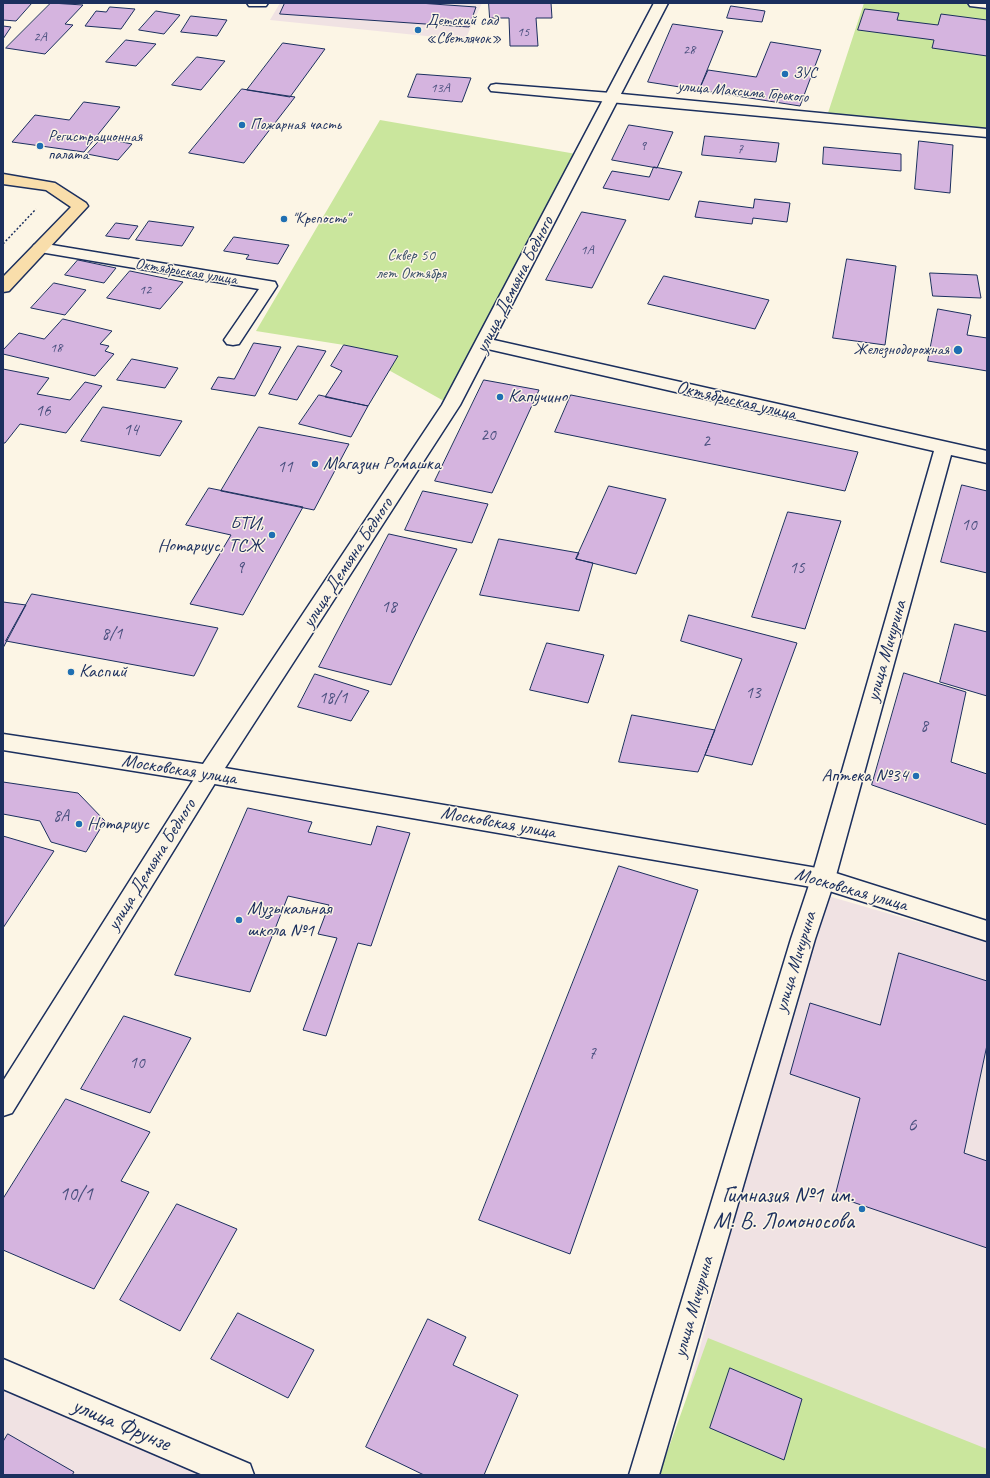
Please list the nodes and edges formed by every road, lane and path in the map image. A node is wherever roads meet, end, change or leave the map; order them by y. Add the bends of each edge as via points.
1 (254, 3) edge
2 (260, 3) edge
3 (661, 3) edge
4 (975, 3) edge
5 (987, 4) edge
6 (496, 88) dead end
7 (610, 97) junction
8 (987, 133) edge
9 (3, 179) edge
10 (32, 205) dead end
11 (3, 244) edge
12 (40, 248) junction
13 (3, 287) edge
14 (233, 340) dead end
15 (485, 343) junction
16 (944, 448) junction
17 (987, 457) edge
18 (3, 742) edge
19 (209, 774) junction
20 (823, 879) junction
21 (987, 931) edge
22 (3, 1104) edge
23 (3, 1374) edge
24 (239, 1475) edge
25 (644, 1475) edge

1 - 2 street
3 - 7 street, улица Демьяна Бедного
4 - 5 street
6 - 7 street, улица Максима Горького
7 - 8 street, улица Максима Горького
7 - 15 street, улица Демьяна Бедного
9 - 12 main road via 50,186 80,206
10 - 11 path via 39,206
12 - 13 main road
12 - 14 street, Октябрьская улица via 269,286
15 - 16 street, Октябрьская улица
15 - 19 street, улица Демьяна Бедного via 451,405
16 - 17 street, Октябрьская улица
16 - 20 street, улица Мичурина
18 - 19 street, Московская улица
19 - 20 street, Московская улица
19 - 22 street, улица Демьяна Бедного
20 - 21 street, Московская улица
20 - 25 street, улица Мичурина
23 - 24 street, улица Фрунзе

